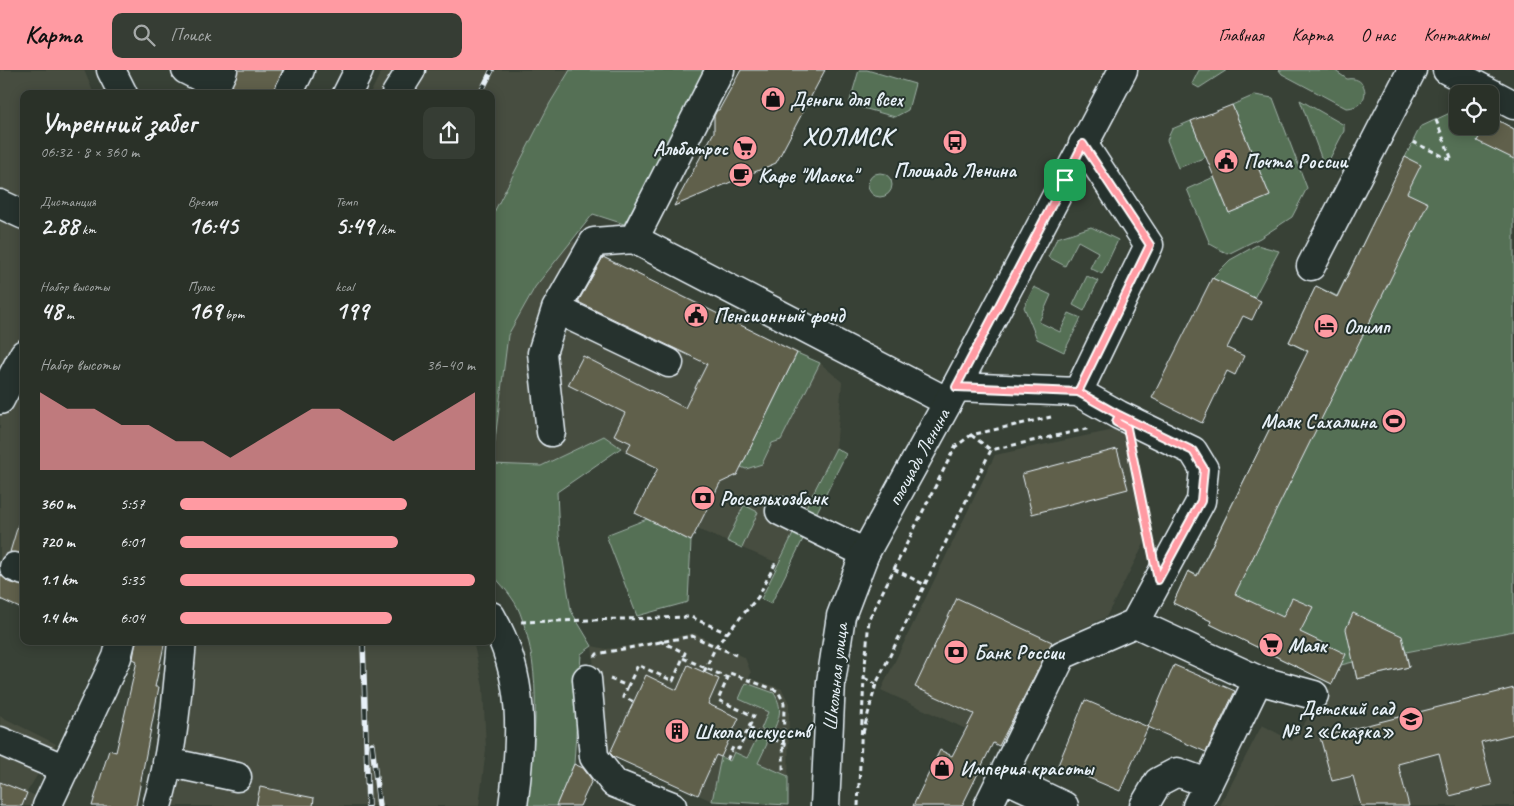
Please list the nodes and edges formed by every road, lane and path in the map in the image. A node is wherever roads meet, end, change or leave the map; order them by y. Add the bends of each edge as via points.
1 (111, 70) edge
2 (186, 70) edge
3 (223, 70) edge
4 (300, 70) edge
5 (359, 70) edge
6 (411, 70) edge
7 (720, 70) edge
8 (1123, 70) edge
9 (1412, 70) edge
10 (1447, 70) edge
11 (1479, 78) edge
12 (121, 90) edge
13 (290, 90) edge
14 (349, 90) edge
15 (398, 90) edge
16 (1514, 105) edge
17 (1436, 120) dead end
18 (1413, 142) dead end
19 (1083, 144) junction
20 (0, 204) edge
21 (20, 213) edge
22 (634, 239) junction
23 (1311, 266) dead end
24 (556, 309) junction
25 (669, 363) dead end
26 (20, 368) edge
27 (1078, 392) junction
28 (952, 394) junction
29 (0, 400) edge
30 (1119, 415) junction
31 (1056, 416) dead end
32 (551, 432) dead end
33 (971, 435) junction
34 (1131, 447) dead end
35 (991, 450) junction
36 (780, 511) dead end
37 (865, 552) junction
38 (776, 562) dead end
39 (894, 569) junction
40 (1158, 580) junction
41 (925, 585) junction
42 (544, 621) dead end
43 (495, 622) edge
44 (1135, 622) junction
45 (727, 633) junction
46 (660, 641) junction
47 (121, 645) edge
48 (182, 645) edge
49 (716, 646) junction
50 (736, 655) dead end
51 (683, 658) junction
52 (590, 670) joint
53 (705, 670) junction
54 (728, 678) junction
55 (864, 678) junction
56 (1258, 680) junction
57 (615, 681) dead end
58 (876, 684) junction
59 (628, 686) junction
60 (1314, 695) dead end
61 (634, 702) dead end
62 (749, 728) junction
63 (0, 741) edge
64 (861, 741) junction
65 (727, 744) dead end
66 (784, 744) junction
67 (733, 746) junction
68 (788, 746) dead end
69 (727, 760) dead end
70 (64, 769) junction
71 (783, 772) dead end
72 (237, 777) dead end
73 (1003, 777) junction
74 (165, 790) edge
75 (1202, 795) edge
76 (47, 806) edge
77 (513, 806) edge
78 (672, 806) edge
79 (825, 806) edge
80 (858, 806) edge
81 (988, 806) edge
82 (1064, 806) edge
83 (1144, 806) edge

1 - 12 main road
2 - 3 main road via 216,85
4 - 13 main road
5 - 14 main road
6 - 15 main road
7 - 22 main road
8 - 19 main road, площадь Ленина
9 - 23 main road
10 - 11 main road
11 - 16 main road
17 - 18 path via 1452,160
19 - 27 main road via 1150,245
19 - 28 main road, площадь Ленина
20 - 21 main road
22 - 24 main road via 594,242
22 - 28 main road
24 - 25 main road
24 - 32 main road via 542,354
26 - 29 main road
27 - 28 main road
27 - 30 main road
28 - 37 main road, площадь Ленина
30 - 35 path via 1116,422
30 - 40 main road via 1193,451 1204,469 1201,501
31 - 33 path
33 - 35 path
33 - 39 path via 955,447
34 - 40 path
35 - 41 path
36 - 37 main road
37 - 79 main road, Школьная улица via 841,616 831,682
38 - 45 path via 758,597
39 - 41 path
39 - 55 path via 869,618
40 - 44 main road
41 - 58 path
42 - 45 path via 691,618
43 - 77 main road via 516,679 520,754
44 - 56 main road
44 - 73 main road via 1062,655
45 - 49 path
46 - 49 path via 692,636
46 - 51 path via 685,653
46 - 52 path via 597,654
47 - 70 main road
48 - 74 main road
49 - 50 path
49 - 53 path
51 - 53 path
51 - 59 path via 672,680 638,665
52 - 78 main road via 594,757 614,784
53 - 54 path
54 - 62 path via 718,700 754,716
54 - 66 path via 730,672 784,696
55 - 58 path
55 - 64 path
56 - 60 main road
56 - 75 main road
57 - 59 path
58 - 64 path
59 - 61 path via 623,697
62 - 66 path
62 - 67 path via 739,749
63 - 70 main road
64 - 80 path
65 - 67 path
66 - 68 path
66 - 71 path
67 - 69 path
70 - 76 main road
72 - 74 main road
73 - 81 main road
73 - 82 main road
75 - 83 main road via 1177,772 1158,782

